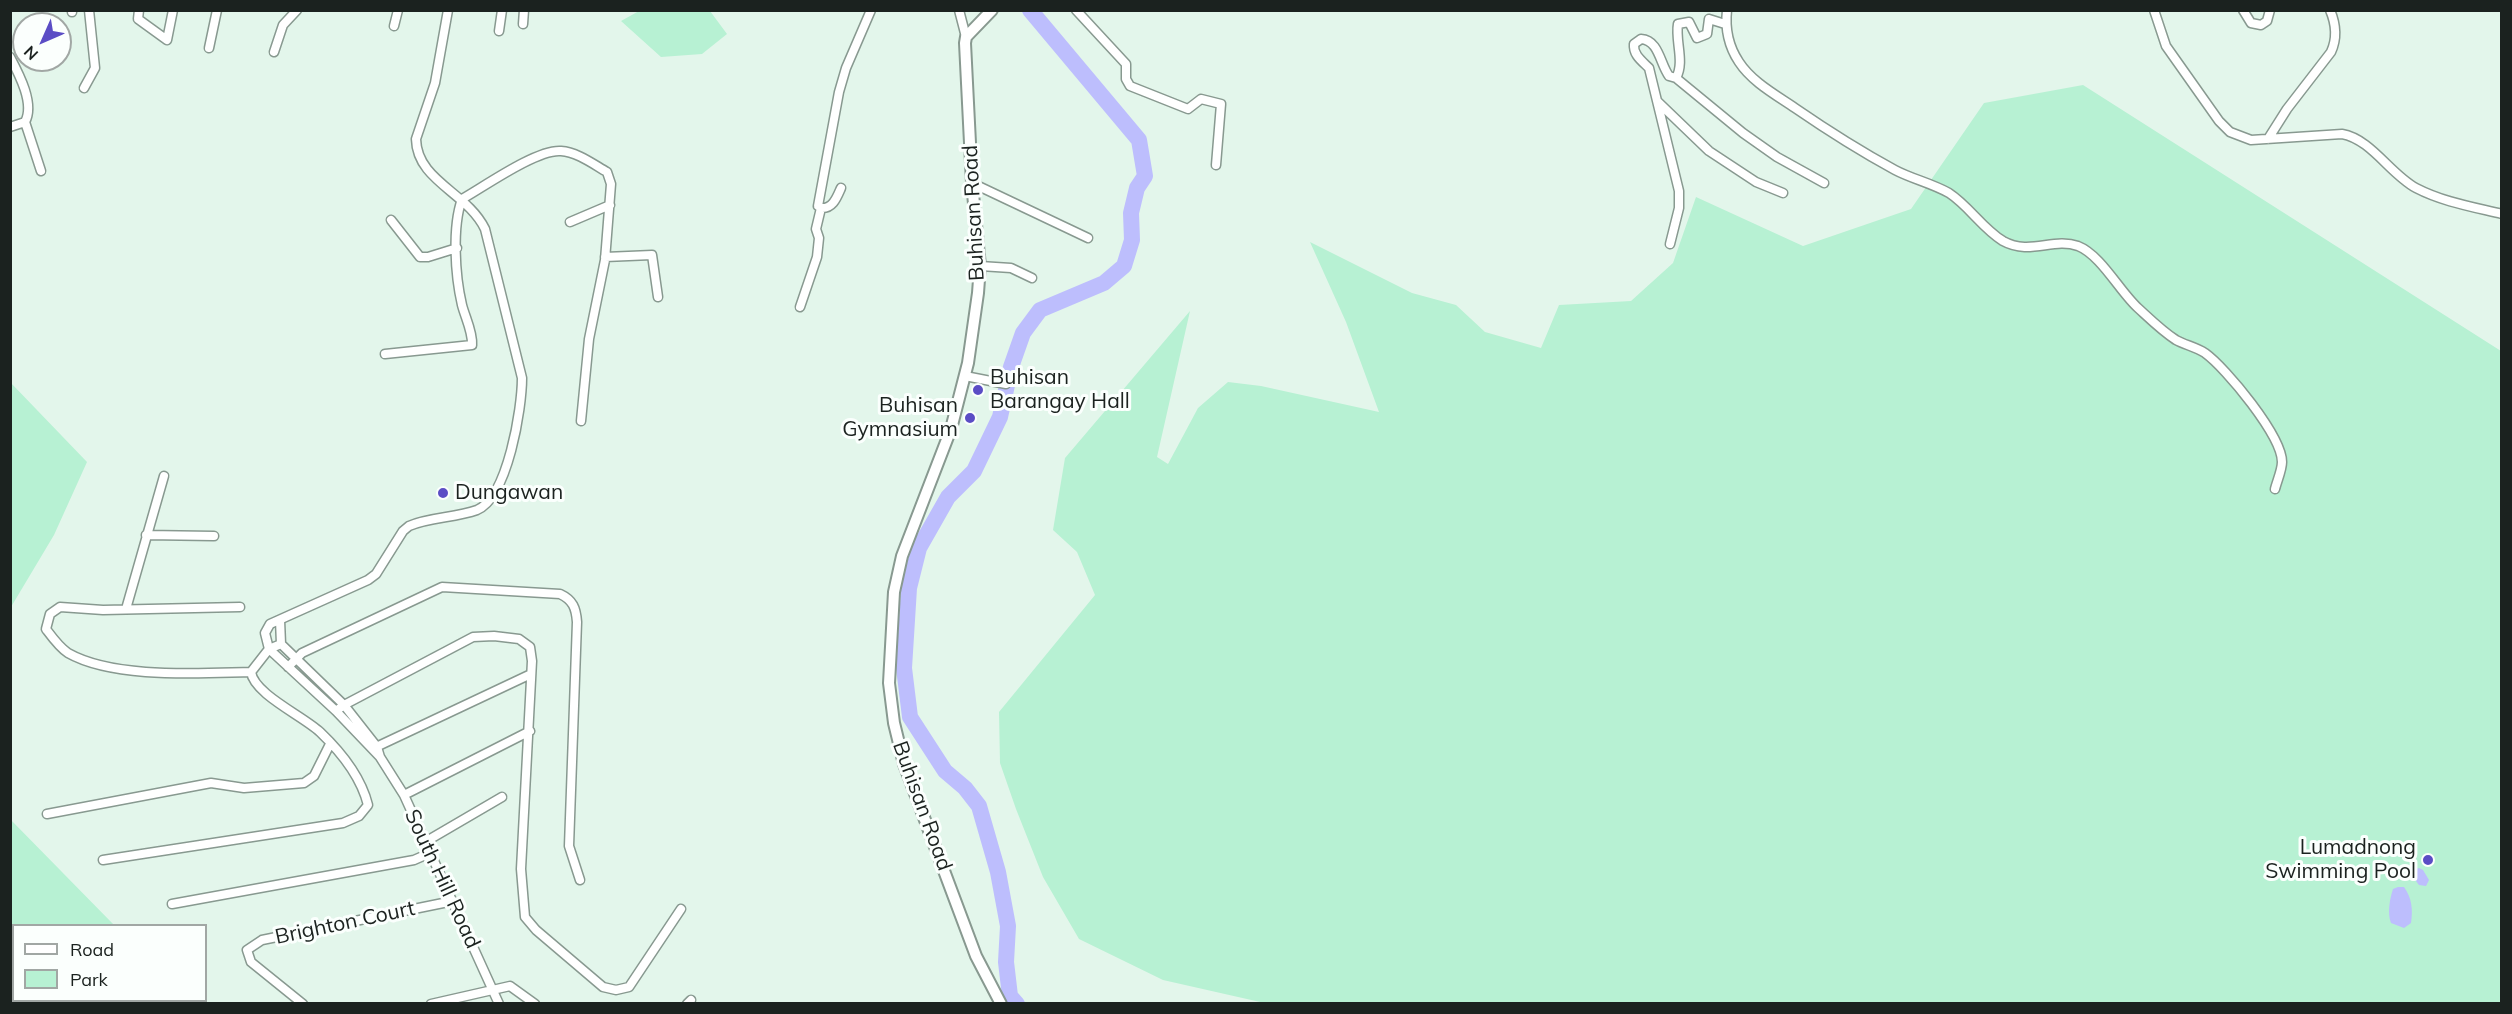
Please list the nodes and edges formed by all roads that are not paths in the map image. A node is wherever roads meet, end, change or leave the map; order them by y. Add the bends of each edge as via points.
1 (89, 10) edge
2 (139, 10) edge
3 (173, 10) edge
4 (217, 10) edge
5 (297, 10) edge
6 (398, 10) edge
7 (448, 10) edge
8 (502, 10) edge
9 (524, 10) edge
10 (871, 10) edge
11 (959, 10) edge
12 (992, 10) edge
13 (1076, 10) edge
14 (1727, 10) edge
15 (2154, 10) edge
16 (2243, 10) edge
17 (2270, 10) edge
18 (2330, 10) edge
19 (523, 24) dead end
20 (1725, 24) junction
21 (394, 26) dead end
22 (499, 31) dead end
23 (966, 37) junction
24 (209, 48) dead end
25 (274, 52) dead end
26 (10, 57) edge
27 (1676, 78) junction
28 (84, 88) dead end
29 (1658, 101) junction
30 (25, 122) junction
31 (10, 127) edge
32 (2268, 139) junction
33 (1216, 165) dead end
34 (41, 171) dead end
35 (972, 183) junction
36 (1824, 183) dead end
37 (841, 188) dead end
38 (1783, 193) dead end
39 (462, 199) junction
40 (610, 205) junction
41 (821, 208) junction
42 (2502, 214) edge
43 (391, 220) dead end
44 (570, 222) dead end
45 (1088, 238) dead end
46 (1670, 244) dead end
47 (457, 248) junction
48 (605, 257) junction
49 (980, 266) junction
50 (1032, 278) dead end
51 (658, 297) dead end
52 (800, 307) dead end
53 (385, 354) dead end
54 (965, 376) junction
55 (1006, 384) dead end
56 (580, 422) dead end
57 (164, 476) dead end
58 (2275, 489) dead end
59 (146, 535) junction
60 (214, 536) dead end
61 (240, 607) dead end
62 (126, 609) junction
63 (280, 620) junction
64 (281, 644) junction
65 (269, 650) junction
66 (296, 658) junction
67 (288, 667) junction
68 (251, 672) junction
69 (531, 674) junction
70 (344, 705) junction
71 (336, 711) junction
72 (530, 731) junction
73 (330, 744) junction
74 (374, 748) junction
75 (404, 795) junction
76 (502, 797) dead end
77 (47, 814) dead end
78 (425, 842) junction
79 (430, 853) junction
80 (103, 860) dead end
81 (580, 880) dead end
82 (453, 901) junction
83 (172, 904) dead end
84 (681, 909) dead end
85 (492, 989) junction
86 (449, 1002) edge
87 (303, 1004) edge
88 (431, 1004) edge
89 (499, 1004) edge
90 (535, 1004) edge
91 (1001, 1004) edge

1 - 28 street via 95,69
2 - 3 street via 138,19 167,40
4 - 24 street
5 - 25 street via 283,25
6 - 21 street
7 - 39 street via 435,83 416,147 426,170
8 - 22 street
9 - 19 street
10 - 41 street via 839,92 817,201
11 - 23 street
12 - 23 street
13 - 33 street via 1124,60 1130,86 1188,109 1200,99 1221,104
14 - 20 street
15 - 32 street via 2166,46 2219,121 2230,132 2251,140
16 - 17 street via 2251,23 2261,25
18 - 32 street via 2335,29 2331,52
20 - 27 street via 1711,19 1707,34 1697,38 1689,22 1678,24 1680,68
20 - 58 street via 1738,61 1750,76 1842,140 1951,195 2003,240 2036,248 2066,244 2080,247 2092,257 2144,313 2177,340 2204,352 2237,384 2278,447 2282,463
23 - 35 street, Buhisan Road
26 - 30 street via 27,100
27 - 29 street via 1666,71 1647,39 1634,44 1636,55 1649,68
27 - 36 street via 1768,151
29 - 38 street via 1709,151 1756,182
29 - 46 street via 1679,191
30 - 31 street
30 - 34 street
32 - 42 street via 2354,136 2415,188 2441,200
35 - 45 street
35 - 49 street, Buhisan Road
37 - 41 street via 833,204
39 - 40 street via 545,151 562,151 607,172
39 - 47 street
39 - 63 street via 485,229 522,378 519,416 499,486 476,510 409,526 368,580
40 - 44 street
40 - 48 street
41 - 52 street via 816,229 817,257
43 - 47 street via 420,257
47 - 53 street via 462,303 472,345
48 - 51 street via 652,255
48 - 56 street via 589,339
49 - 50 street via 1011,268
49 - 54 street, Buhisan Road
54 - 55 street
54 - 91 street, Buhisan Road via 951,429 902,556 894,592 889,683 904,764 976,956
57 - 59 street
59 - 60 street
59 - 62 street
61 - 62 street
62 - 68 street via 60,607 51,614 46,628 67,652 98,664 133,670
63 - 64 street
63 - 65 street via 266,628
64 - 65 street
64 - 66 street, South Hill Road
65 - 67 street, South Hill Road
65 - 68 street
66 - 67 street
66 - 70 street, South Hill Road
66 - 81 street via 442,587 560,594 568,598 577,622 569,846
67 - 71 street, South Hill Road
68 - 73 street via 256,685 319,731
69 - 70 street via 532,654 526,643 510,637 478,635
69 - 72 street
69 - 74 street
70 - 71 street
70 - 74 street, South Hill Road
71 - 74 street, South Hill Road
72 - 75 street
72 - 84 street via 521,868 525,917 536,930 603,987 616,990 629,987
73 - 77 street via 314,776 304,783 244,788 211,783
73 - 80 street via 363,784 368,804 359,816 343,823
74 - 75 street, South Hill Road
75 - 78 street, South Hill Road
76 - 78 street
78 - 79 street, South Hill Road
79 - 82 street, South Hill Road
79 - 83 street via 414,860
82 - 85 street, South Hill Road
82 - 87 street, Brighton Court via 262,940 248,950 251,962
85 - 86 street
85 - 89 street, South Hill Road
85 - 90 street via 510,986
86 - 88 street

